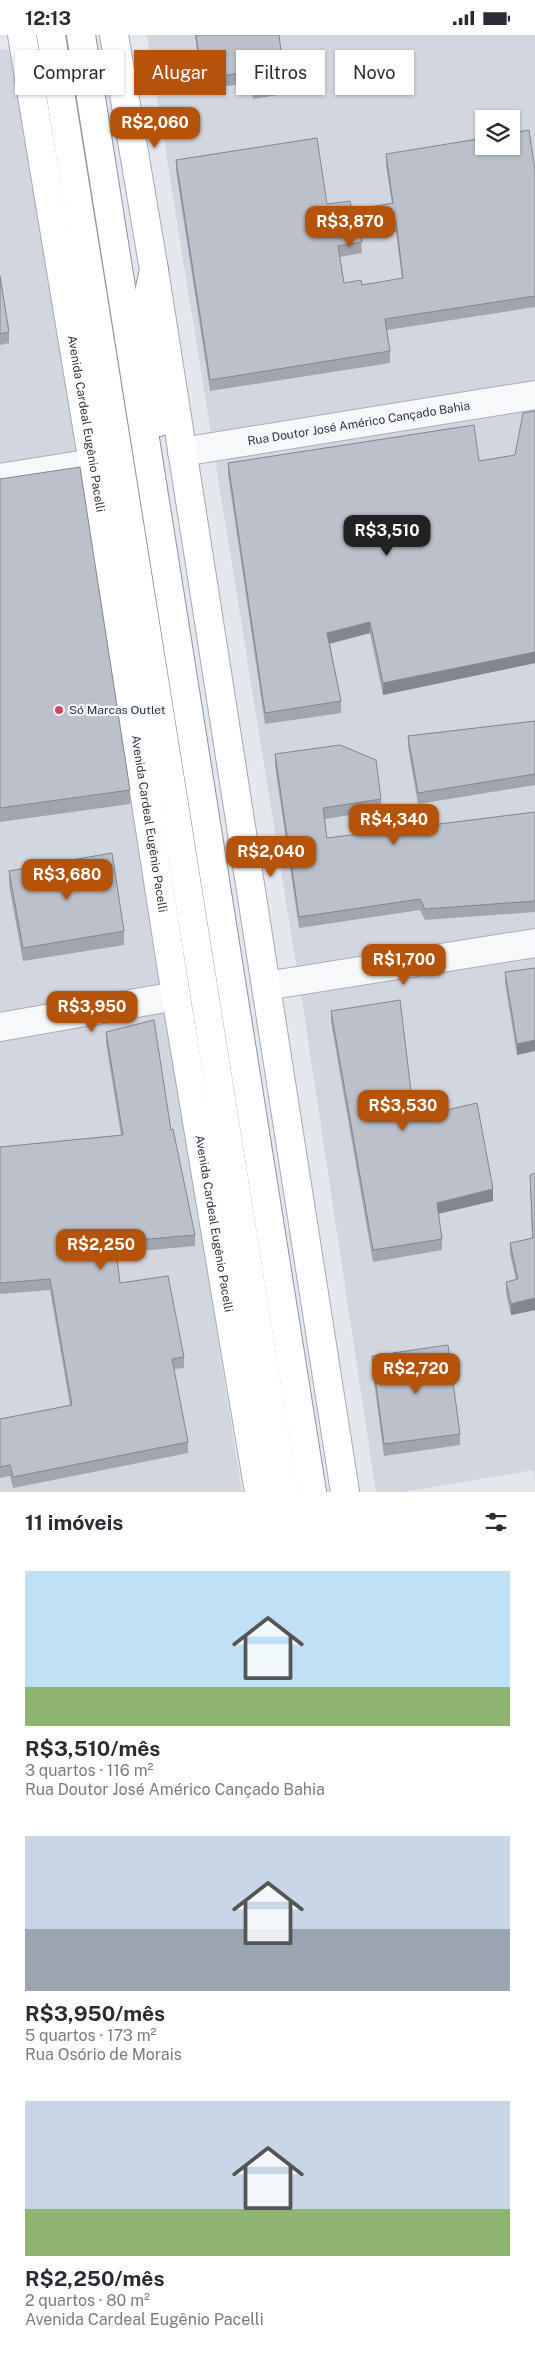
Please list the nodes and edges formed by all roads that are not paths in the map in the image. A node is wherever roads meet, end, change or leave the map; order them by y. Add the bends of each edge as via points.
1 (22, 35) edge
2 (51, 35) edge
3 (81, 35) edge
4 (114, 35) edge
5 (154, 270) junction
6 (98, 321) junction
7 (535, 395) edge
8 (182, 452) junction
9 (93, 463) junction
10 (0, 479) edge
11 (162, 548) junction
12 (535, 943) edge
13 (266, 986) junction
14 (176, 996) junction
15 (0, 1027) edge
16 (259, 1492) edge
17 (284, 1492) edge
18 (312, 1492) edge
19 (345, 1492) edge

1 - 9 main road, Avenida Cardeal Eugênio Pacelli
2 - 6 main road, Avenida Cardeal Eugênio Pacelli
3 - 11 main road
4 - 5 main road
5 - 8 main road
5 - 11 main road via 149,293 167,522
6 - 9 main road
6 - 17 main road, Avenida Cardeal Eugênio Pacelli
7 - 8 street, Rua Doutor José Américo Cançado Bahia
8 - 13 main road
9 - 10 street
9 - 14 main road, Avenida Cardeal Eugênio Pacelli
11 - 18 main road
12 - 13 street
13 - 19 main road
14 - 15 street
14 - 16 main road, Avenida Cardeal Eugênio Pacelli

